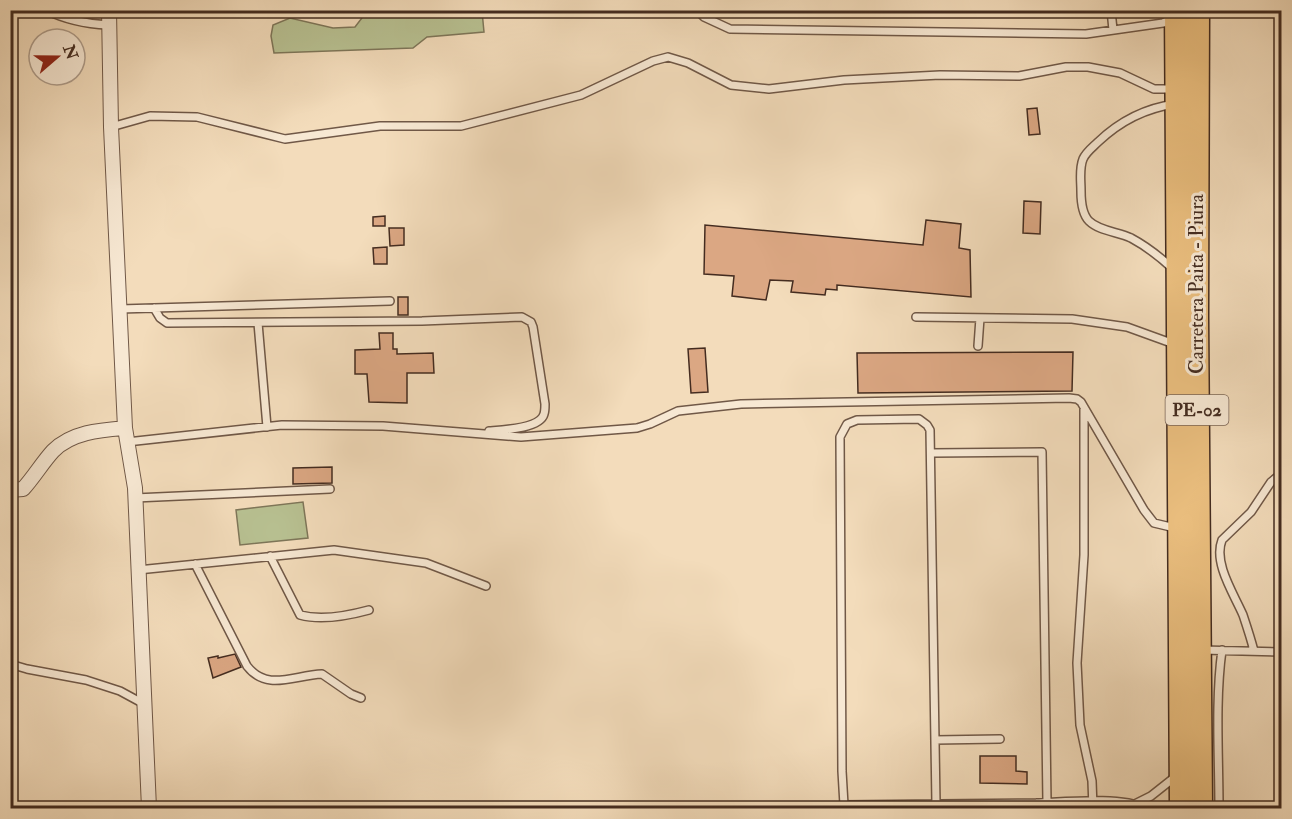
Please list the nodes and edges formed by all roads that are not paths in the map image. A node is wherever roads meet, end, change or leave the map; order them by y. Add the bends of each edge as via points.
1 (46, 10) edge
2 (109, 10) edge
3 (697, 10) edge
4 (1111, 10) edge
5 (1183, 12) edge
6 (108, 25) junction
7 (1113, 30) junction
8 (1177, 96) junction
9 (111, 127) junction
10 (1179, 275) junction
11 (390, 301) dead end
12 (154, 308) junction
13 (119, 309) junction
14 (916, 317) dead end
15 (980, 318) junction
16 (258, 323) junction
17 (1179, 345) junction
18 (978, 346) dead end
19 (1084, 406) junction
20 (267, 427) junction
21 (468, 432) junction
22 (126, 435) junction
23 (932, 453) junction
24 (1281, 474) edge
25 (330, 489) dead end
26 (10, 490) edge
27 (135, 498) junction
28 (1181, 529) junction
29 (270, 556) junction
30 (195, 564) junction
31 (137, 570) junction
32 (486, 586) dead end
33 (369, 610) dead end
34 (1210, 650) junction
35 (1254, 651) junction
36 (1281, 652) edge
37 (10, 664) edge
38 (361, 698) dead end
39 (144, 704) junction
40 (1000, 739) dead end
41 (935, 740) junction
42 (1182, 771) junction
43 (1047, 802) junction
44 (936, 804) junction
45 (1135, 804) junction
46 (1093, 805) edge
47 (1004, 806) edge
48 (149, 808) edge
49 (1145, 808) edge
50 (1182, 808) edge
51 (1200, 808) edge
52 (1219, 808) edge

1 - 6 lane via 57,16
2 - 6 street
3 - 7 lane via 730,29 1086,34
4 - 7 lane
5 - 7 lane via 1163,23
5 - 8 highway, Carretera Paita - Piura / PE-02
5 - 34 highway, Carretera Paita - Piura / PE-02
6 - 9 street
8 - 9 lane via 1120,73 1088,67 1019,76 940,75 769,89 731,85 668,57 580,95 461,126 380,126 285,139 197,117 150,116
8 - 10 highway, Carretera Paita - Piura / PE-02
8 - 10 lane via 1123,122 1084,156 1080,167 1081,198 1089,221 1131,238
9 - 13 street
10 - 17 highway, Carretera Paita - Piura / PE-02
11 - 12 lane
12 - 13 lane
12 - 16 lane via 167,323
13 - 22 street
14 - 15 lane
15 - 17 lane via 1072,319 1127,327
15 - 18 lane
16 - 20 lane
16 - 21 lane via 527,319 533,327 544,415 540,421 520,428
17 - 28 highway, Carretera Paita - Piura / PE-02
19 - 21 lane via 1069,398 741,404 678,411 637,428 521,436
19 - 28 lane via 1154,523
19 - 46 lane via 1084,555 1077,663 1080,725
20 - 21 lane via 383,426
20 - 22 lane
22 - 26 street via 92,431 73,438 54,450 23,489
22 - 27 street
23 - 41 lane
23 - 43 lane via 1042,452
23 - 44 lane via 930,430 919,418 856,420 842,431 842,771 844,805
24 - 35 lane via 1220,546 1223,569
25 - 27 lane
27 - 31 street
28 - 42 highway, Carretera Paita - Piura / PE-02
29 - 30 lane
29 - 32 lane via 334,550 426,563
29 - 33 lane via 300,615 314,619
30 - 31 lane
30 - 38 lane via 254,675 274,681 321,674
31 - 39 street
34 - 35 lane
34 - 51 highway, Carretera Paita - Piura / PE-02
34 - 52 lane via 1217,684
35 - 36 lane
37 - 39 lane via 86,680
39 - 48 street
40 - 41 lane
41 - 44 lane
42 - 45 lane
42 - 50 highway, Carretera Paita - Piura / PE-02
43 - 46 lane
43 - 47 lane
44 - 47 lane
45 - 46 lane
45 - 49 lane

